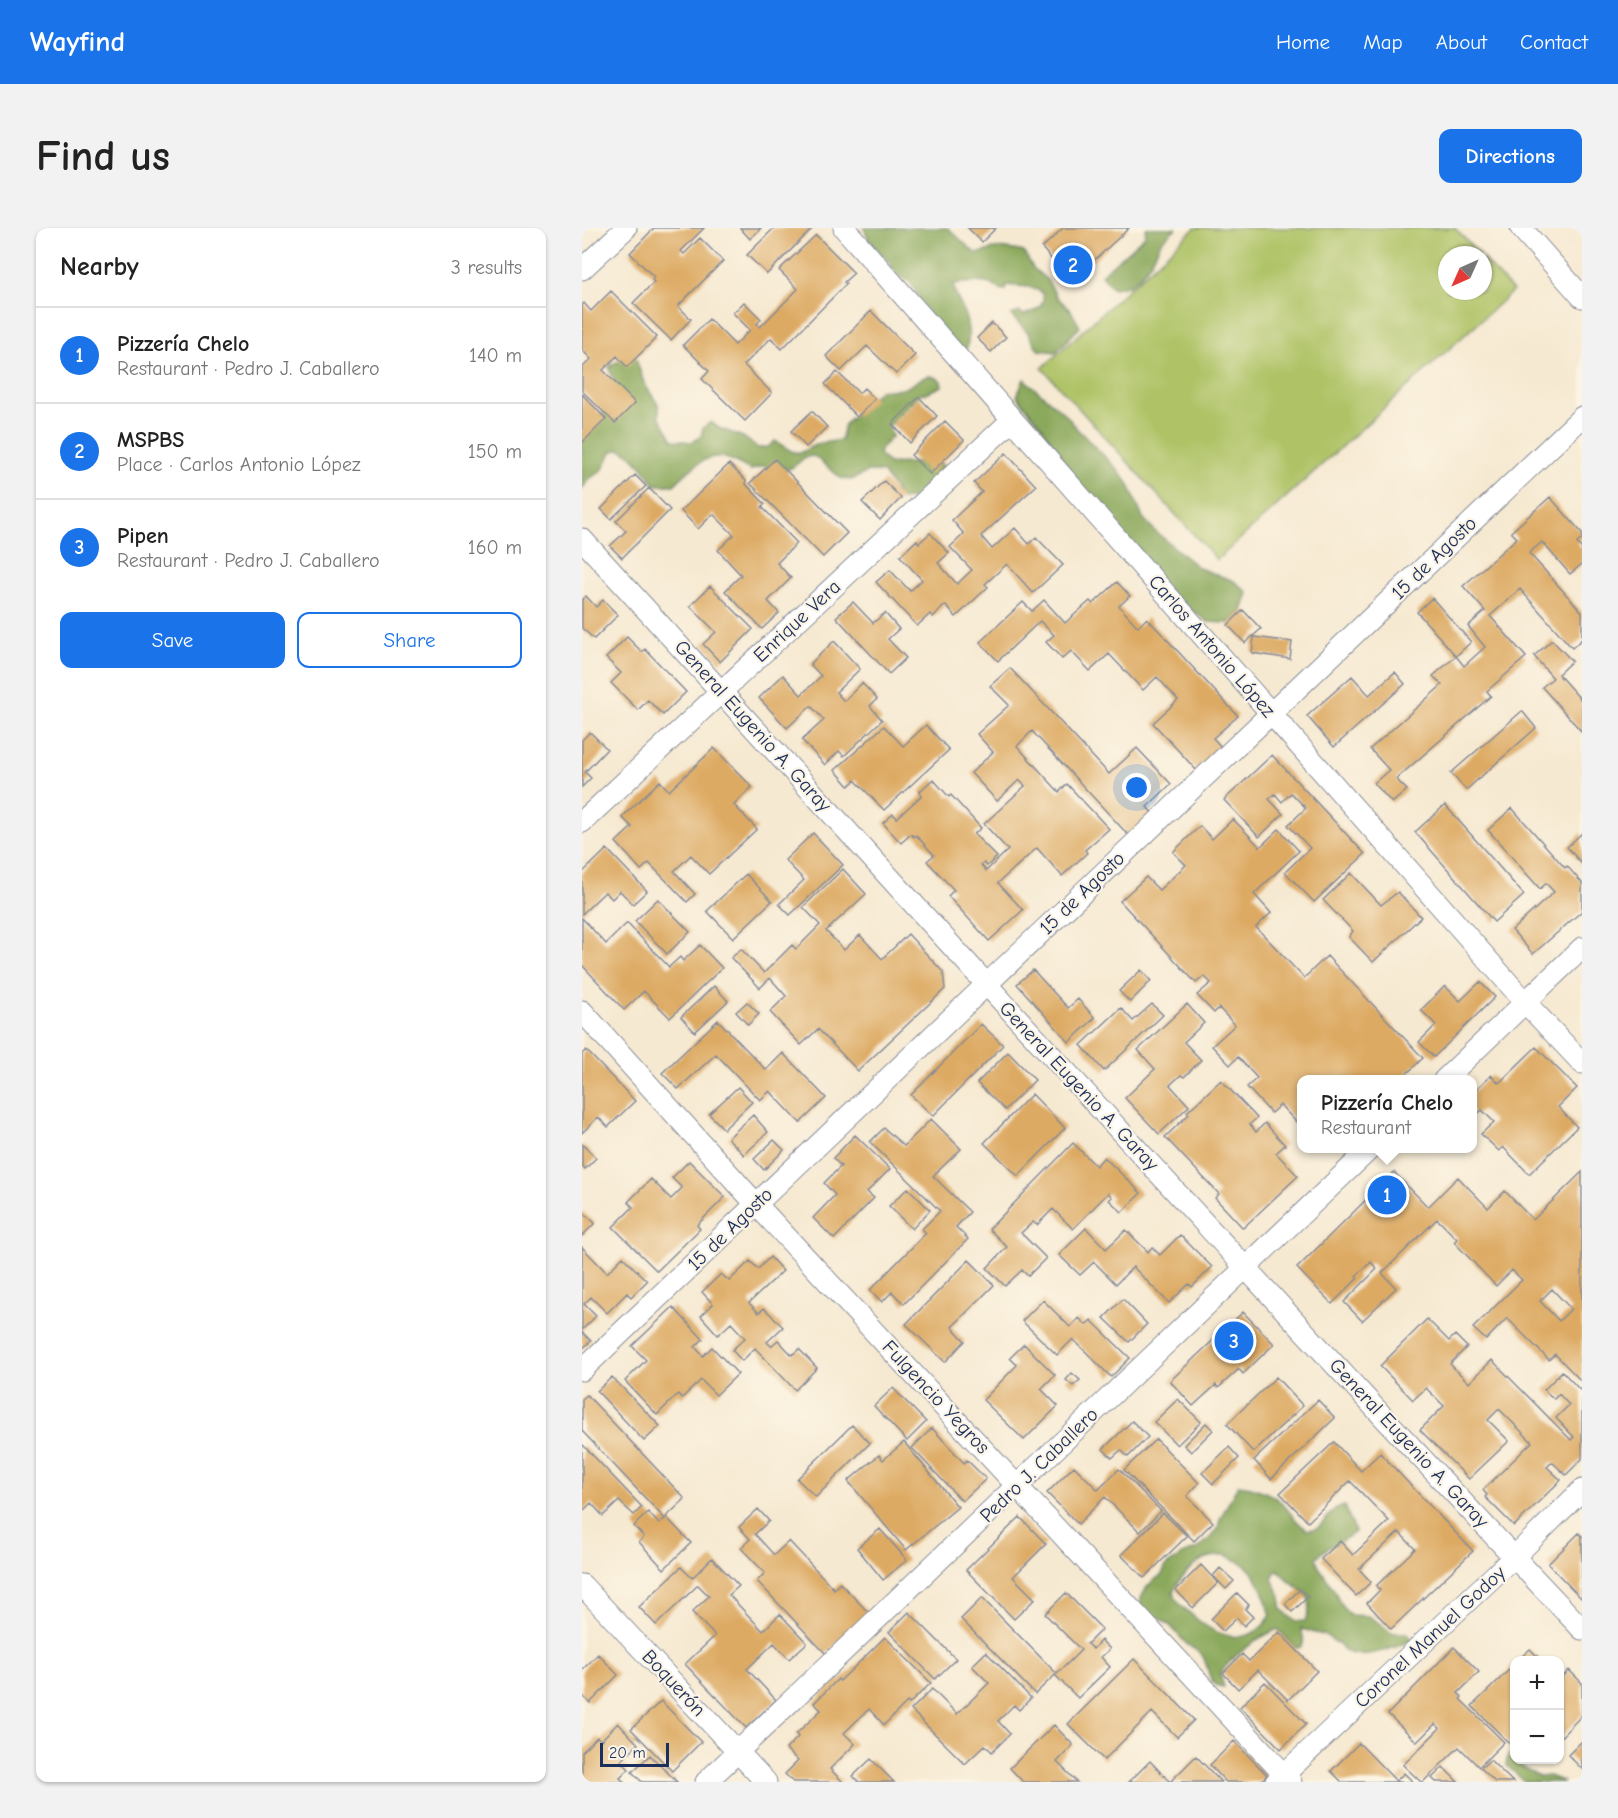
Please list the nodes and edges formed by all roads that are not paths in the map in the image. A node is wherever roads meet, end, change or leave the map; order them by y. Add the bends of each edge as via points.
1 (626, 228) edge
2 (844, 228) edge
3 (1521, 228) edge
4 (582, 269) edge
5 (1582, 297) edge
6 (1582, 417) edge
7 (1012, 420) junction
8 (582, 539) edge
9 (721, 692) junction
10 (1271, 713) junction
11 (582, 822) edge
12 (1582, 948) edge
13 (986, 985) junction
14 (1525, 1002) junction
15 (582, 1011) edge
16 (1582, 1063) edge
17 (1449, 1075) edge
18 (1367, 1153) edge
19 (756, 1204) junction
20 (1246, 1268) junction
21 (582, 1370) edge
22 (1017, 1485) junction
23 (1582, 1490) edge
24 (1514, 1557) junction
25 (582, 1585) edge
26 (1582, 1629) edge
27 (738, 1752) junction
28 (1284, 1780) edge
29 (706, 1782) edge
30 (766, 1782) edge

1 - 4 street
2 - 7 street, Carlos Antonio López
3 - 5 street
6 - 10 street, 15 de Agosto
7 - 9 street, Enrique Vera
7 - 10 street, Carlos Antonio López
8 - 9 street, General Eugenio A. Garay
9 - 11 street, Enrique Vera
9 - 13 street, General Eugenio A. Garay
10 - 13 street, 15 de Agosto
10 - 14 street, Carlos Antonio López
12 - 14 street
13 - 19 street, 15 de Agosto
13 - 20 street, General Eugenio A. Garay
14 - 16 street, Carlos Antonio López
14 - 17 street
15 - 19 street, Fulgencio Yegros
18 - 20 street, Pedro J. Caballero
19 - 21 street, 15 de Agosto
19 - 22 street, Fulgencio Yegros
20 - 22 street, Pedro J. Caballero
20 - 24 street, General Eugenio A. Garay
22 - 27 street, Pedro J. Caballero
22 - 28 street, Fulgencio Yegros
23 - 24 street, Coronel Manuel Godoy
24 - 26 street, General Eugenio A. Garay
24 - 28 street, Coronel Manuel Godoy
25 - 27 street, Boquerón
27 - 29 street, Pedro J. Caballero
27 - 30 street, Boquerón

